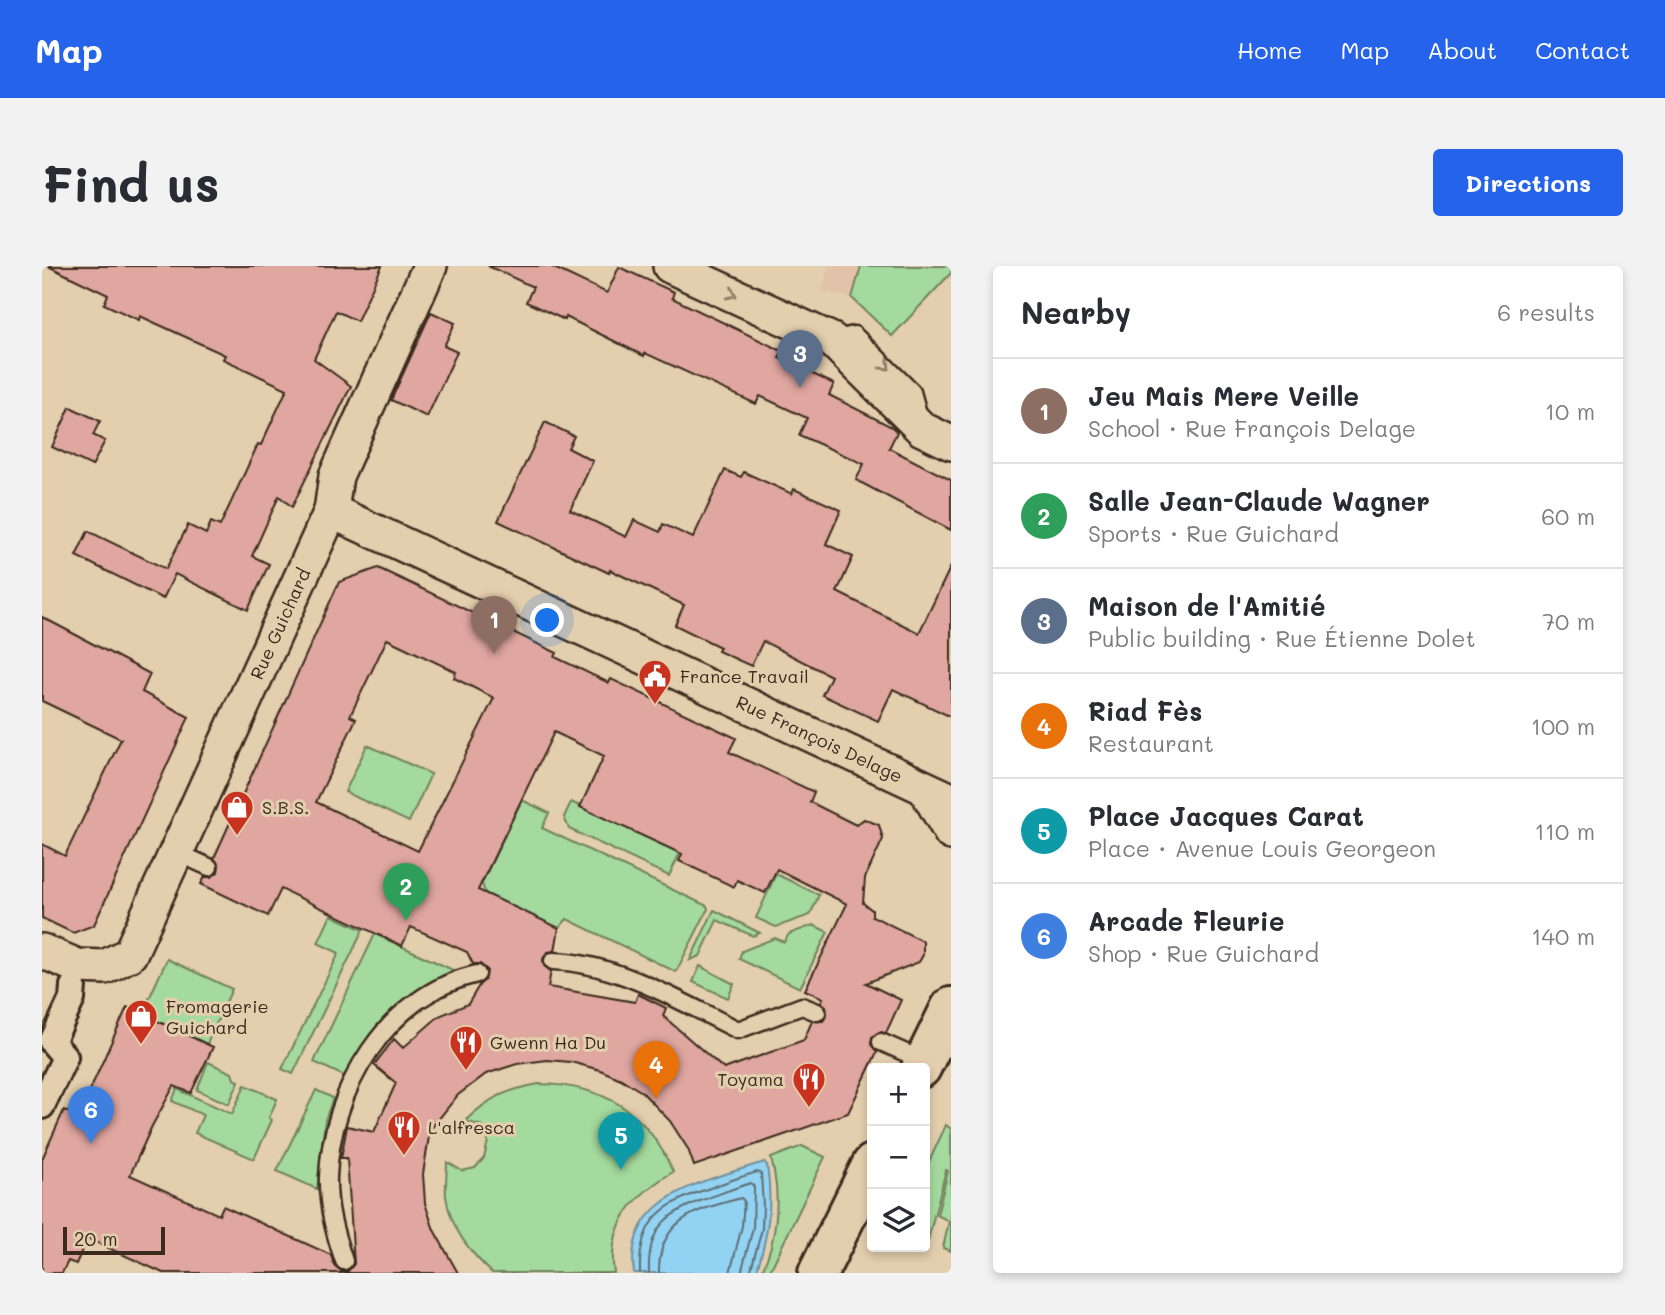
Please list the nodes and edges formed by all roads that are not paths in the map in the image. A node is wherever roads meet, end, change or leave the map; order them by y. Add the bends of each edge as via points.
1 (430, 266) edge
2 (670, 266) edge
3 (937, 436) edge
4 (331, 512) junction
5 (939, 795) edge
6 (951, 833) edge
7 (178, 853) junction
8 (209, 867) dead end
9 (42, 951) edge
10 (553, 961) dead end
11 (477, 974) dead end
12 (73, 986) dead end
13 (951, 1007) edge
14 (817, 1012) dead end
15 (881, 1042) dead end
16 (918, 1063) edge
17 (923, 1063) edge
18 (42, 1106) edge
19 (867, 1174) edge
20 (344, 1261) dead end
21 (818, 1273) edge

1 - 4 street, Rue Guichard via 336,476
2 -> 3 street via 832,340
4 - 5 street, Rue François Delage
4 - 7 street, Rue Guichard
5 - 6 street, Rue François Delage
7 - 8 lane
7 - 9 street, Rue Guichard via 130,954 105,967 77,967
10 - 14 lane via 596,967 639,982 738,1030 802,1006
11 - 20 lane via 435,989 406,1010 378,1039 349,1088 332,1130 328,1179 333,1228
12 - 18 street via 72,999 52,1042 65,1057
13 - 17 main road
15 - 16 lane
19 - 21 main road

